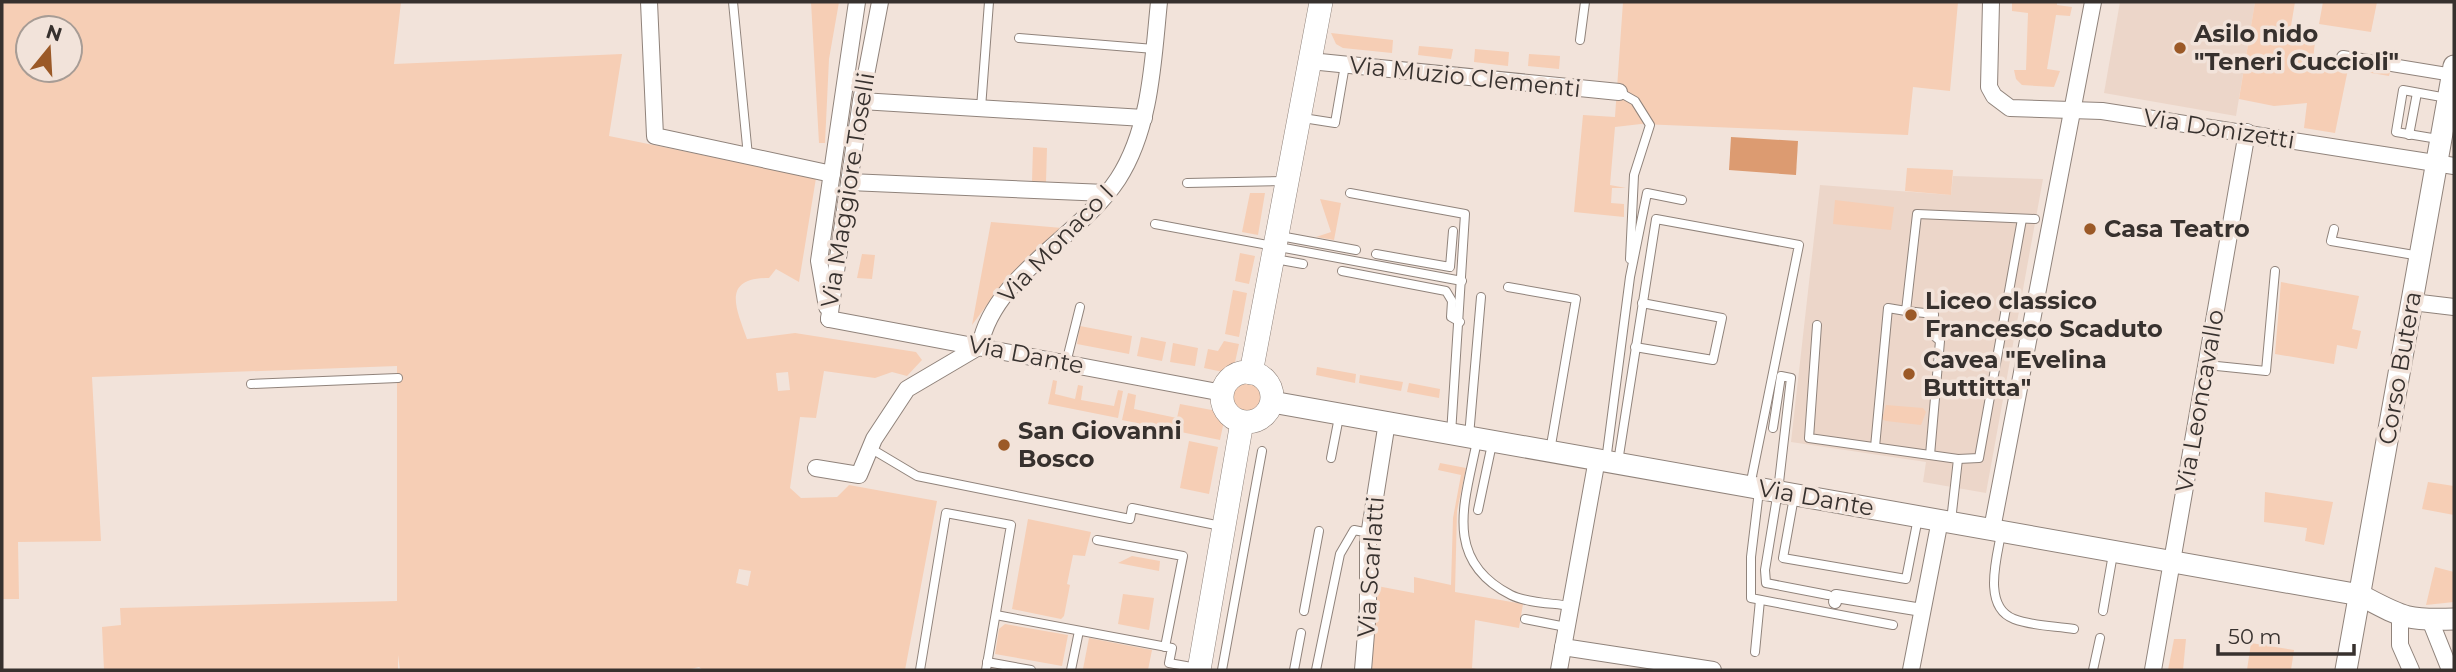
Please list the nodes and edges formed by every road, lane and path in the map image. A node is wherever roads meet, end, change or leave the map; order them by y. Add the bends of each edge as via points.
1 (649, 2) edge
2 (733, 2) edge
3 (857, 2) edge
4 (880, 2) edge
5 (989, 2) edge
6 (1159, 2) edge
7 (1321, 2) edge
8 (1585, 2) edge
9 (1991, 2) edge
10 (2093, 2) edge
11 (1019, 38) dead end
12 (1580, 40) dead end
13 (1154, 49) junction
14 (2343, 57) dead end
15 (1310, 61) junction
16 (1345, 65) junction
17 (2453, 70) edge
18 (1619, 92) joint
19 (2417, 93) junction
20 (2451, 98) edge
21 (861, 101) junction
22 (981, 108) junction
23 (2072, 111) junction
24 (1300, 117) junction
25 (1144, 118) junction
26 (2247, 132) junction
27 (2409, 135) junction
28 (2441, 140) junction
29 (748, 156) junction
30 (2446, 165) edge
31 (832, 174) junction
32 (1287, 181) junction
33 (849, 182) junction
34 (1187, 183) dead end
35 (1106, 193) junction
36 (1350, 193) dead end
37 (1682, 200) dead end
38 (2022, 219) junction
39 (2035, 219) dead end
40 (1155, 225) dead end
41 (2334, 229) dead end
42 (1453, 231) dead end
43 (1275, 247) junction
44 (1356, 250) dead end
45 (1376, 254) dead end
46 (2420, 256) junction
47 (1303, 264) dead end
48 (1342, 271) dead end
49 (2275, 271) dead end
50 (1462, 281) junction
51 (1630, 281) junction
52 (1508, 287) dead end
53 (1481, 297) dead end
54 (2412, 302) junction
55 (1642, 303) junction
56 (1080, 307) dead end
57 (2454, 307) edge
58 (1906, 311) junction
59 (829, 319) junction
60 (1460, 322) junction
61 (1817, 325) dead end
62 (980, 346) junction
63 (1635, 346) junction
64 (1066, 363) junction
65 (2207, 365) junction
66 (1251, 373) junction
67 (398, 378) dead end
68 (251, 384) dead end
69 (1223, 393) junction
70 (1272, 402) junction
71 (1339, 414) junction
72 (1242, 422) junction
73 (1387, 422) junction
74 (1773, 428) dead end
75 (1473, 437) junction
76 (870, 447) junction
77 (1875, 447) junction
78 (1262, 451) dead end
79 (1550, 451) junction
80 (1980, 454) junction
81 (1930, 455) junction
82 (1992, 457) dead end
83 (1331, 458) dead end
84 (1958, 459) junction
85 (1607, 461) junction
86 (816, 468) dead end
87 (1771, 490) junction
88 (1478, 510) dead end
89 (1918, 516) junction
90 (1946, 521) junction
91 (1224, 527) junction
92 (1997, 530) junction
93 (1319, 531) dead end
94 (1369, 533) junction
95 (1097, 540) dead end
96 (2114, 551) junction
97 (2173, 561) junction
98 (2360, 595) junction
99 (1832, 598) joint
100 (1760, 600) junction
101 (1570, 606) junction
102 (1922, 610) junction
103 (1304, 611) dead end
104 (2103, 611) dead end
105 (996, 615) junction
106 (2400, 616) junction
107 (2454, 618) edge
108 (1525, 619) dead end
109 (2430, 620) junction
110 (1893, 625) dead end
111 (1566, 627) junction
112 (2074, 629) dead end
113 (1079, 631) junction
114 (1301, 633) dead end
115 (2100, 638) dead end
116 (1166, 647) junction
117 (1563, 647) junction
118 (1755, 652) dead end
119 (987, 666) edge
120 (1168, 667) edge
121 (1671, 667) edge
122 (1015, 669) edge
123 (920, 670) edge
124 (1031, 670) edge
125 (1072, 670) edge
126 (1207, 670) edge
127 (1294, 670) edge
128 (1316, 670) edge
129 (1363, 670) edge
130 (1559, 670) edge
131 (1713, 670) edge
132 (1911, 670) edge
133 (2093, 670) edge
134 (2152, 670) edge
135 (2346, 670) edge
136 (2411, 670) edge
137 (2450, 670) edge

1 - 29 street via 654,136
2 - 29 lane
3 - 31 street, Via Maggiore Toselli
4 - 21 street, Via Maggiore Toselli
5 - 22 lane
6 - 13 street, Via Monaco I
7 - 15 main road
8 - 12 lane
9 - 23 street, Via Donizetti via 1989,87 2001,103 2020,109
10 - 23 street
11 - 13 lane
13 - 25 street, Via Monaco I
14 - 17 street
15 - 16 street, Via Muzio Clementi
15 - 24 main road
16 - 18 street, Via Muzio Clementi
16 - 24 lane via 1335,123
17 - 20 street, Corso Butera
18 - 51 lane via 1635,102 1650,125 1634,176
19 - 20 lane
19 - 27 lane
19 - 27 lane via 2403,90 2396,132
20 - 28 street, Corso Butera
21 - 22 street
21 - 33 street, Via Maggiore Toselli
22 - 25 street
23 - 26 street, Via Donizetti via 2102,111
23 - 92 street
24 - 32 main road
25 - 35 street, Via Monaco I via 1119,177
26 - 30 street, Via Donizetti
26 - 65 street, Via Leoncavallo
27 - 28 lane
28 - 30 street, Corso Butera
29 - 31 street
30 - 46 street, Corso Butera
31 - 59 street, Via Maggiore Toselli via 819,261
32 - 34 lane
32 - 43 main road
33 - 35 street
33 - 59 street, Via Maggiore Toselli
35 - 62 street, Via Monaco I via 1073,231 1013,285 988,318
36 - 50 lane via 1465,214
37 - 51 lane via 1647,193
38 - 39 lane
38 - 58 lane via 1917,214
38 - 80 lane
40 - 43 lane
41 - 46 lane via 2331,240
42 - 45 lane via 1450,267
43 - 44 lane
43 - 47 lane
43 - 50 lane
43 - 66 main road
46 - 54 street, Corso Butera
48 - 60 lane via 1446,291 1452,301 1451,317
49 - 65 lane via 2266,371
50 - 60 lane
51 - 85 lane
52 - 79 lane via 1576,299
53 - 75 lane
54 - 57 street
54 - 98 street, Corso Butera
55 - 63 lane
55 - 63 lane via 1722,317 1713,360
55 - 87 lane via 1656,219 1799,245
56 - 64 lane
58 - 77 lane via 1888,308
58 - 81 lane via 1934,314 1933,335 1940,341
59 - 62 street, Via Dante
60 - 75 lane
61 - 77 lane via 1809,438
62 - 64 street, Via Dante
62 - 76 street via 907,389
63 - 85 lane
64 - 69 street, Via Dante
65 - 97 street, Via Leoncavallo
66 - 69 main road via 1231,378
66 - 70 main road via 1268,383
67 - 68 lane
69 - 72 main road via 1226,410
70 - 71 street, Via Dante
70 - 72 main road via 1261,418
71 - 73 street, Via Dante
71 - 83 lane
72 - 91 main road
73 - 75 street, Via Dante
73 - 94 street, Via Scarlatti
74 - 87 lane via 1781,376 1791,378
75 - 79 street, Via Dante
75 - 88 lane
75 - 101 lane via 1462,536 1479,572 1512,596
76 - 86 street via 859,475
76 - 91 lane via 917,476 1130,519 1132,509
77 - 81 lane
78 - 126 lane
79 - 85 street, Via Dante
80 - 82 lane
80 - 84 lane via 1979,458
81 - 84 lane
84 - 90 lane
85 - 87 street, Via Dante
85 - 101 street
87 - 89 street, Via Dante
87 - 89 lane via 1783,558 1906,579
87 - 99 lane via 1766,583
87 - 100 lane via 1751,557 1751,598
89 - 90 street, Via Dante
90 - 92 street, Via Dante
90 - 102 street
91 - 126 main road
92 - 96 street, Via Dante
92 - 112 lane via 1994,591 2003,610 2012,619
93 - 103 lane
94 - 128 lane via 1354,530 1340,554
94 - 129 street, Via Scarlatti
95 - 116 lane via 1183,556
96 - 97 street, Via Dante
96 - 104 lane
97 - 98 street, Via Dante
97 - 134 street, Via Leoncavallo
98 - 106 street, Via Dante
98 - 135 street, Corso Butera
99 - 102 street
100 - 110 lane
100 - 118 lane
101 - 111 street
102 - 132 street
105 - 113 lane
105 - 119 lane
105 - 123 lane via 1011,525 946,513
106 - 109 street
106 - 136 street via 2400,645
107 - 109 street
108 - 111 lane
109 - 137 street
111 - 117 street
113 - 116 lane
113 - 125 lane
114 - 127 lane
115 - 133 lane
116 - 120 lane via 1172,648
117 - 121 street
117 - 130 street
119 - 122 lane
120 - 126 lane
121 - 131 street
122 - 124 lane

